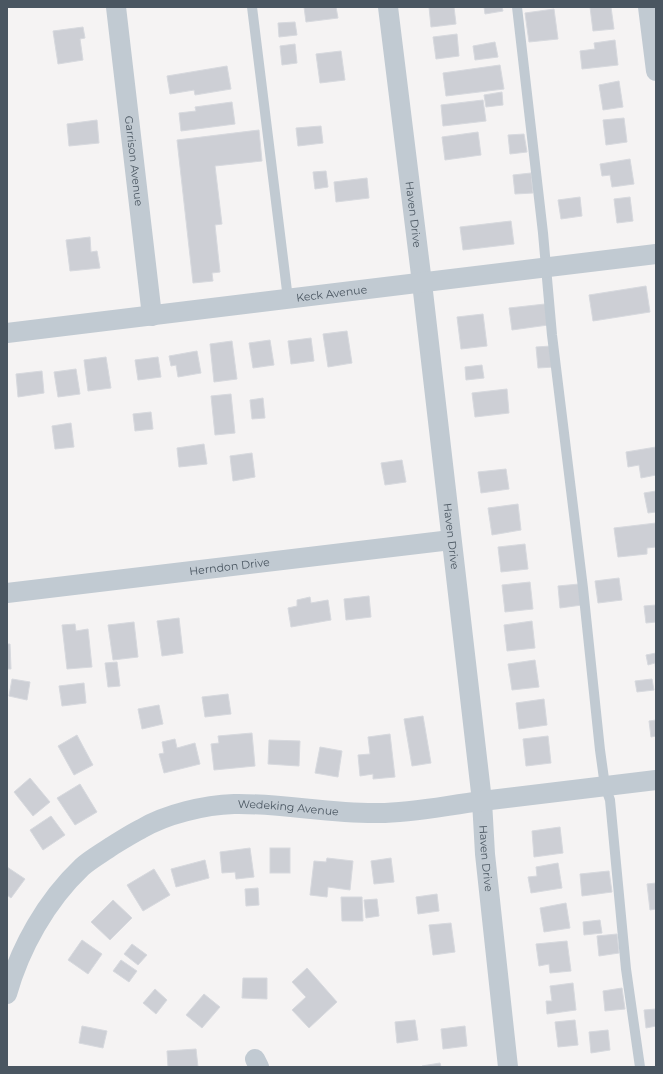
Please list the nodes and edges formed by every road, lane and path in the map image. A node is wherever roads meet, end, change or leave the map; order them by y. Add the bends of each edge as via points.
1 (116, 7) edge
2 (252, 7) edge
3 (388, 7) edge
4 (517, 7) edge
5 (648, 7) edge
6 (656, 70) edge
7 (656, 254) edge
8 (546, 268) junction
9 (422, 283) junction
10 (288, 299) junction
11 (152, 316) junction
12 (7, 333) edge
13 (451, 540) junction
14 (7, 593) edge
15 (656, 780) edge
16 (605, 786) junction
17 (482, 801) junction
18 (7, 994) edge
19 (508, 1067) edge
20 (640, 1067) edge

1 - 11 street, Garrison Avenue
2 - 10 lane
3 - 9 street, Haven Drive
4 - 8 lane
5 - 6 street
7 - 8 street, Keck Avenue
8 - 9 street, Keck Avenue
8 - 16 lane
9 - 10 street, Keck Avenue
9 - 13 street, Haven Drive
10 - 11 street, Keck Avenue
11 - 12 street, Keck Avenue
13 - 14 street, Herndon Drive
13 - 17 street, Haven Drive
15 - 16 street, Wedeking Avenue
16 - 17 street, Wedeking Avenue
16 - 20 lane via 610,800 626,969
17 - 18 street, Wedeking Avenue via 379,814 234,804 212,806 162,819 142,828 97,856 66,884 35,927 12,976
17 - 19 street, Haven Drive via 484,854

